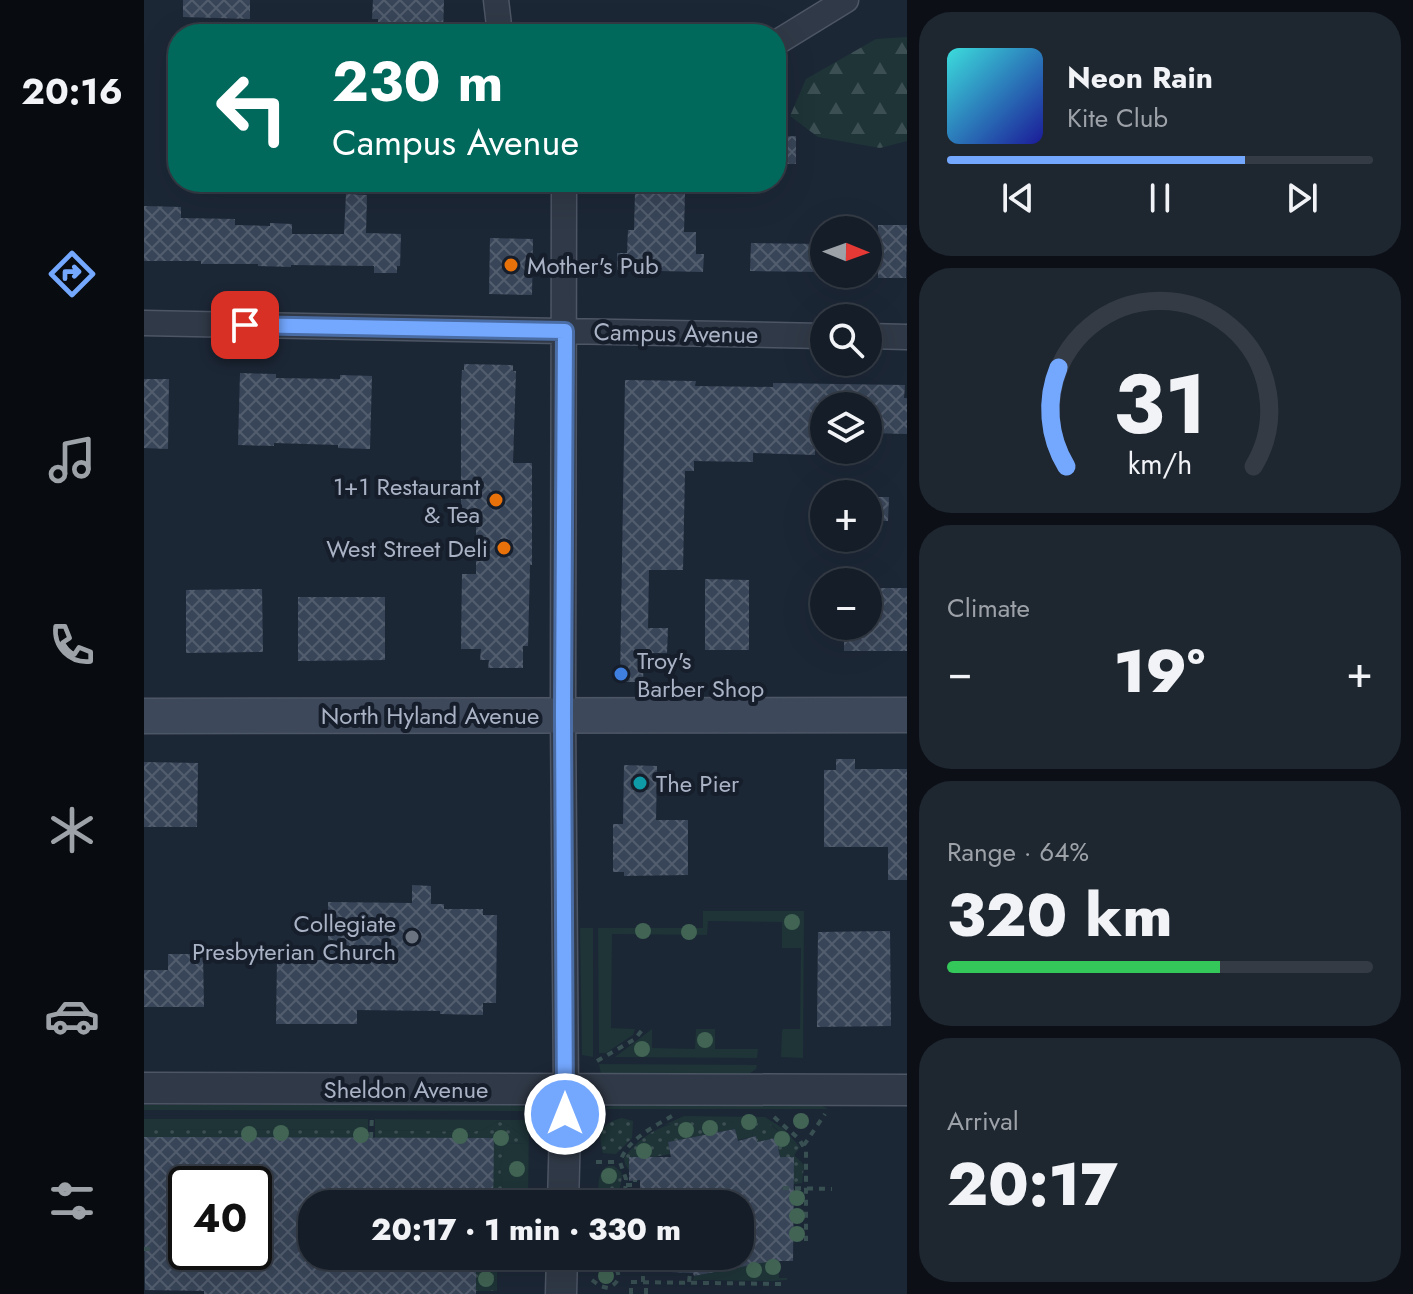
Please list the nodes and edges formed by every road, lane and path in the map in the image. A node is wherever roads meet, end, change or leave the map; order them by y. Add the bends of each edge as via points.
1 (496, 0) edge
2 (846, 0) edge
3 (499, 24) edge
4 (786, 37) edge
5 (564, 192) edge
6 (144, 323) edge
7 (565, 331) junction
8 (810, 336) edge
9 (882, 336) edge
10 (907, 337) edge
11 (563, 715) junction
12 (907, 715) edge
13 (144, 716) edge
14 (643, 1029) dead end
15 (597, 1061) dead end
16 (144, 1088) edge
17 (566, 1090) junction
18 (907, 1090) edge
19 (678, 1113) dead end
20 (768, 1113) dead end
21 (825, 1113) dead end
22 (372, 1114) dead end
23 (371, 1138) dead end
24 (804, 1145) junction
25 (596, 1162) dead end
26 (620, 1162) junction
27 (635, 1180) dead end
28 (626, 1185) junction
29 (783, 1188) dead end
30 (807, 1189) junction
31 (832, 1189) dead end
32 (563, 1190) edge
33 (625, 1190) edge
34 (806, 1241) dead end
35 (144, 1249) edge
36 (154, 1249) dead end
37 (562, 1270) edge
38 (617, 1270) edge
39 (644, 1270) edge
40 (690, 1273) dead end
41 (592, 1280) dead end
42 (644, 1282) junction
43 (689, 1282) junction
44 (784, 1284) dead end
45 (561, 1294) edge
46 (631, 1294) edge
47 (646, 1294) edge

1 - 3 street
2 - 4 street
5 - 7 street
6 - 7 street, Campus Avenue
7 - 8 street, Campus Avenue
7 - 11 street
9 - 10 street
11 - 12 main road, North Hyland Avenue
11 - 13 main road, North Hyland Avenue
11 - 17 street
14 - 15 path
16 - 17 street, Sheldon Avenue
17 - 18 street, Sheldon Avenue
17 - 32 street
19 - 26 path via 636,1140
20 - 24 path
21 - 24 path
22 - 23 path
24 - 30 path
25 - 26 path
26 - 28 path
27 - 28 path via 635,1185
28 - 33 path
29 - 30 path
30 - 31 path
30 - 34 path
35 - 36 path
37 - 45 street
38 - 41 path via 617,1283 608,1288
39 - 42 path
40 - 43 path
42 - 43 path
42 - 46 path via 631,1282
42 - 47 path
43 - 44 path

